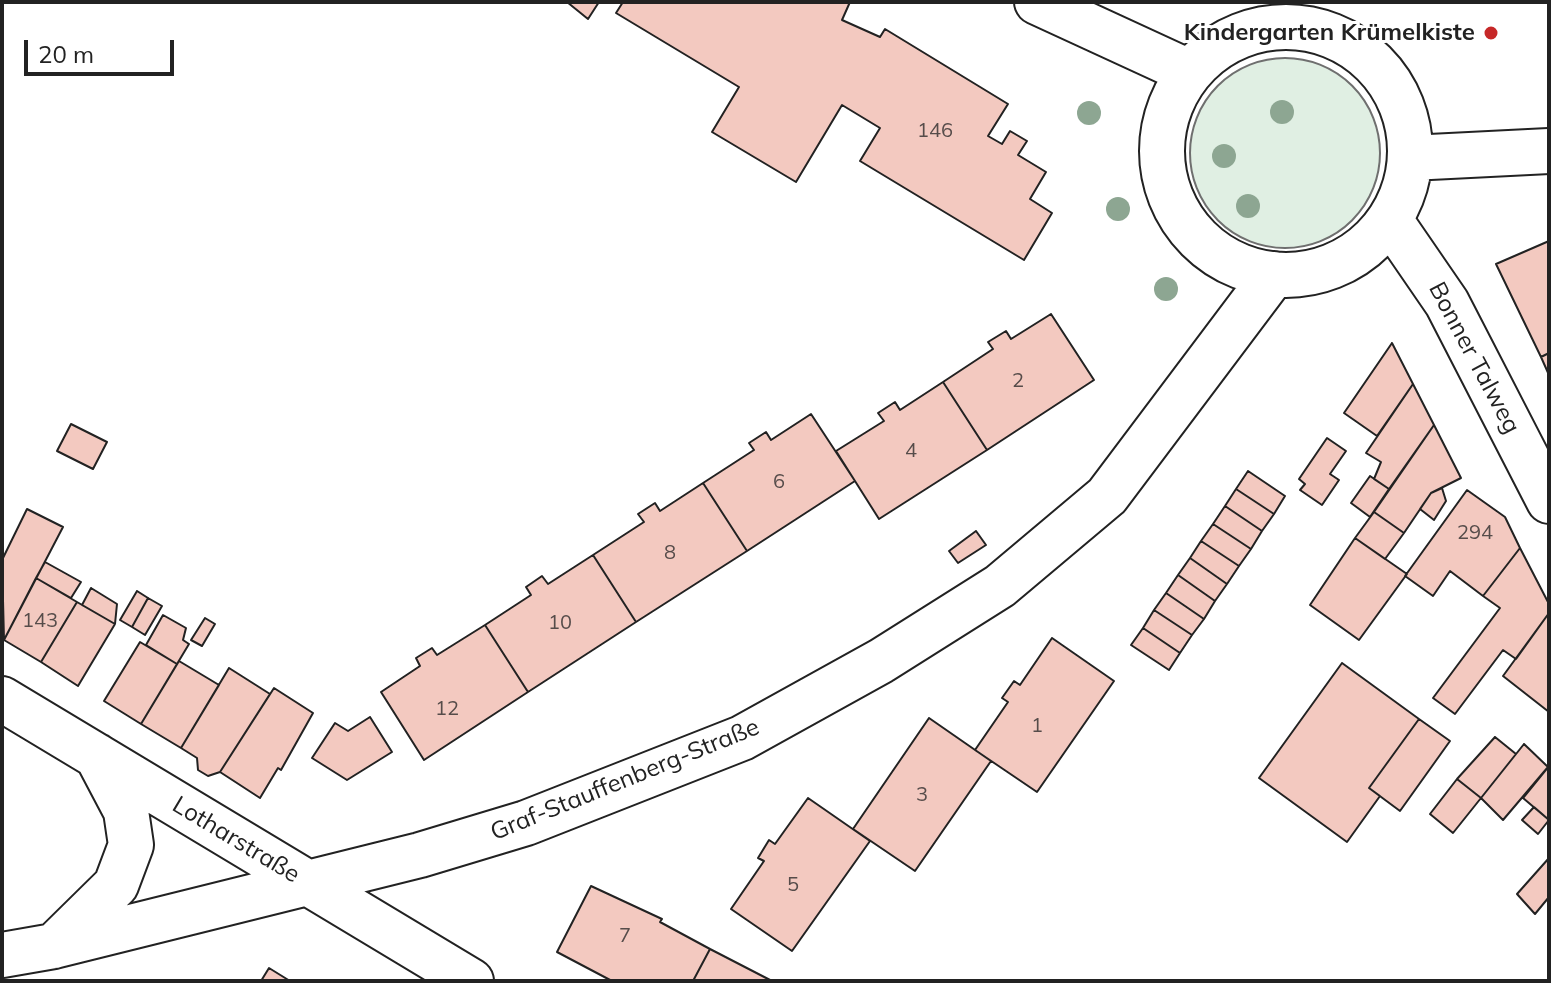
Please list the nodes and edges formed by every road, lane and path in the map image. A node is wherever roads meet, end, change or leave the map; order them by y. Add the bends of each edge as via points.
1 (1037, 2) edge
2 (1297, 14) edge
3 (1189, 72) junction
4 (1549, 151) edge
5 (1410, 158) junction
6 (1390, 220) junction
7 (1274, 274) junction
8 (1549, 501) edge
9 (2, 699) edge
10 (97, 756) junction
11 (308, 884) junction
12 (54, 946) junction
13 (2, 955) edge
14 (471, 981) edge

1 - 3 street
2 - 3 street via 1278,27 1223,43
2 - 5 street via 1379,69 1398,97
3 - 7 street via 1169,106 1162,139 1162,169 1171,198 1202,243 1235,264
4 - 5 street
5 - 6 street
6 - 7 street via 1347,259 1302,273
6 - 8 street, Bonner Talweg via 1447,303
7 - 11 street, Graf-Stauffenberg-Straße via 1107,496 1000,586 956,615 742,738 526,823
9 - 10 street, Lotharstraße
10 - 11 street, Lotharstraße
10 - 12 street via 126,811 131,845 116,885
11 - 12 street, Graf-Stauffenberg-Straße
11 - 14 street, Lotharstraße
12 - 13 street, Graf-Stauffenberg-Straße

